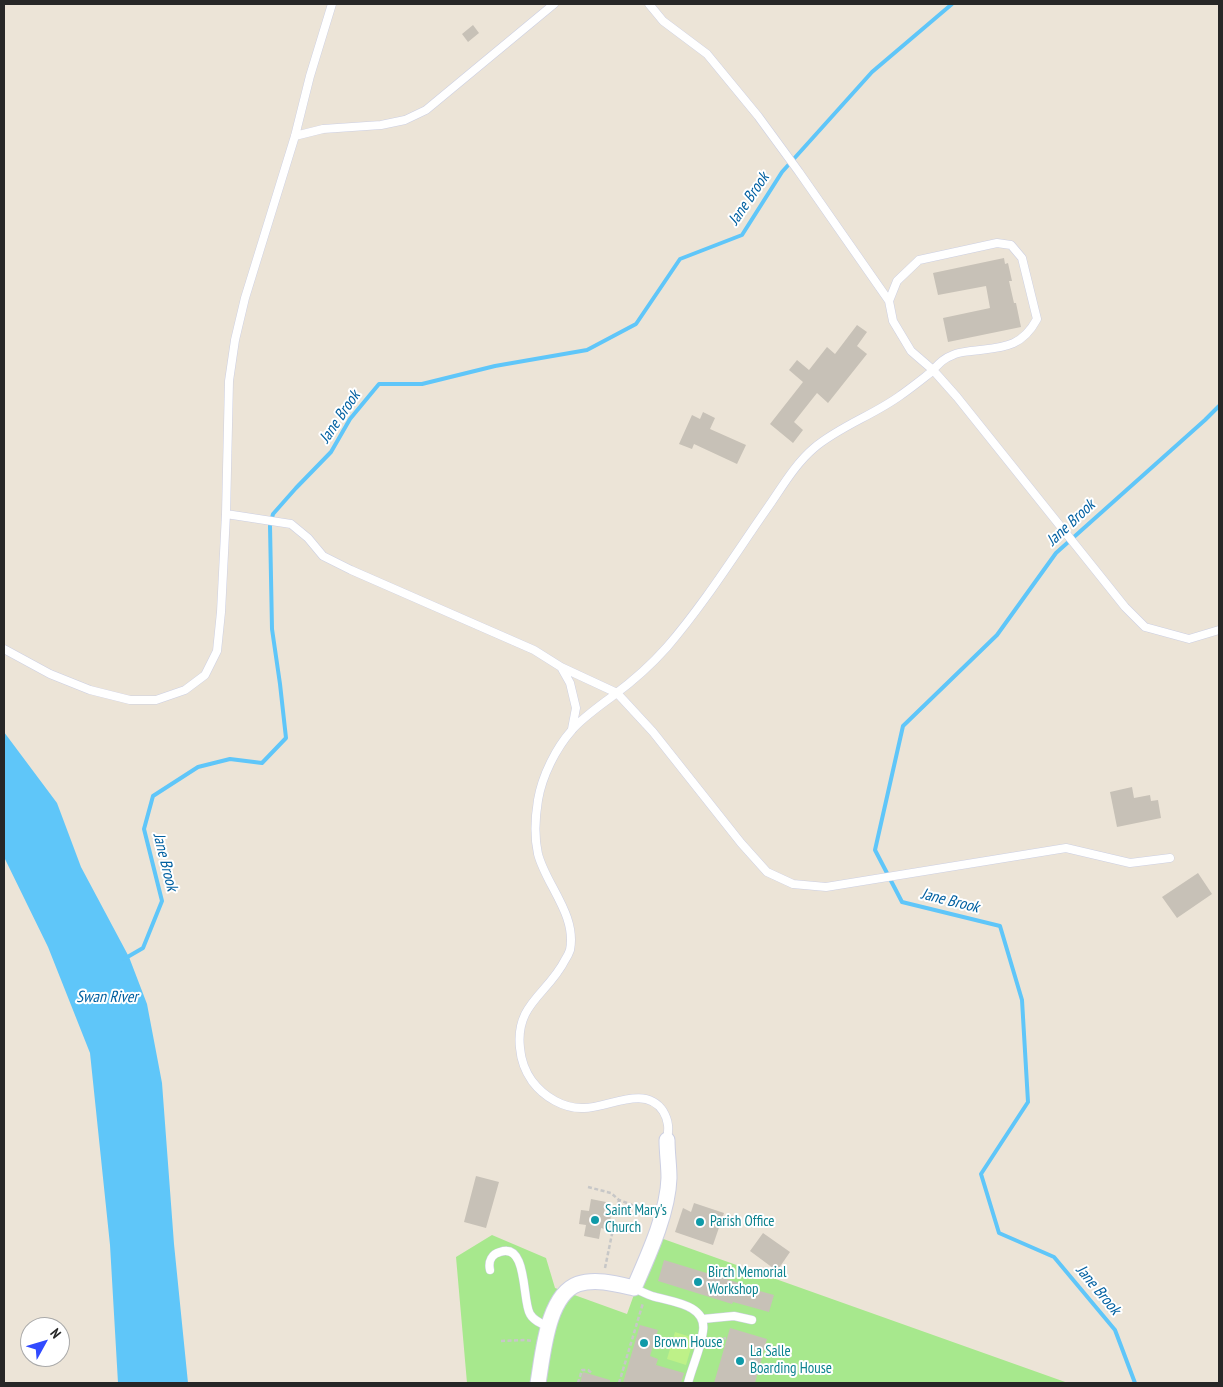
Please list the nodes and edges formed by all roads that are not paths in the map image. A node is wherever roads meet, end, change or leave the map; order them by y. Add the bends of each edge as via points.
1 (332, 4) edge
2 (554, 4) edge
3 (649, 4) edge
4 (295, 136) junction
5 (889, 301) junction
6 (933, 370) junction
7 (226, 514) junction
8 (1219, 630) edge
9 (4, 650) edge
10 (561, 667) junction
11 (617, 693) junction
12 (572, 729) junction
13 (1170, 858) dead end
14 (667, 1140) joint
15 (490, 1270) dead end
16 (640, 1291) junction
17 (703, 1319) junction
18 (752, 1320) dead end
19 (549, 1327) junction
20 (538, 1383) edge
21 (688, 1383) edge

1 - 4 lane
2 - 4 lane via 426,110 405,120 381,125 323,129
3 - 5 lane via 663,21 707,54 758,116
4 - 7 lane via 235,340 229,381
5 - 6 lane via 893,320 911,351
5 - 6 lane via 897,281 919,260 998,243 1011,245 1022,258 1037,319 1030,331 1015,344 956,353 942,360
6 - 8 lane via 1125,607 1145,627 1190,639
6 - 11 lane via 899,397 812,449 667,647
7 - 9 lane via 217,651 205,675 185,690 156,700 130,700 90,690
7 - 10 lane via 290,524 324,556 534,650
10 - 11 lane
10 - 12 lane via 570,683 576,708
11 - 12 lane
11 - 13 lane via 653,732 767,872 793,884 826,887 1066,848 1130,864
12 - 14 lane via 551,761 539,795 535,822 538,854 571,932 570,951 559,972 524,1014 518,1034 521,1060 532,1080 546,1095 564,1105 583,1108 631,1098 652,1101 666,1118 669,1126
14 - 16 street via 669,1179 662,1217
15 - 19 lane via 492,1257 497,1253 515,1254 529,1312
16 - 17 lane via 691,1308
16 - 19 street via 602,1282 577,1284 557,1302
17 - 18 lane via 734,1316
17 - 21 lane via 703,1335
19 - 20 street

